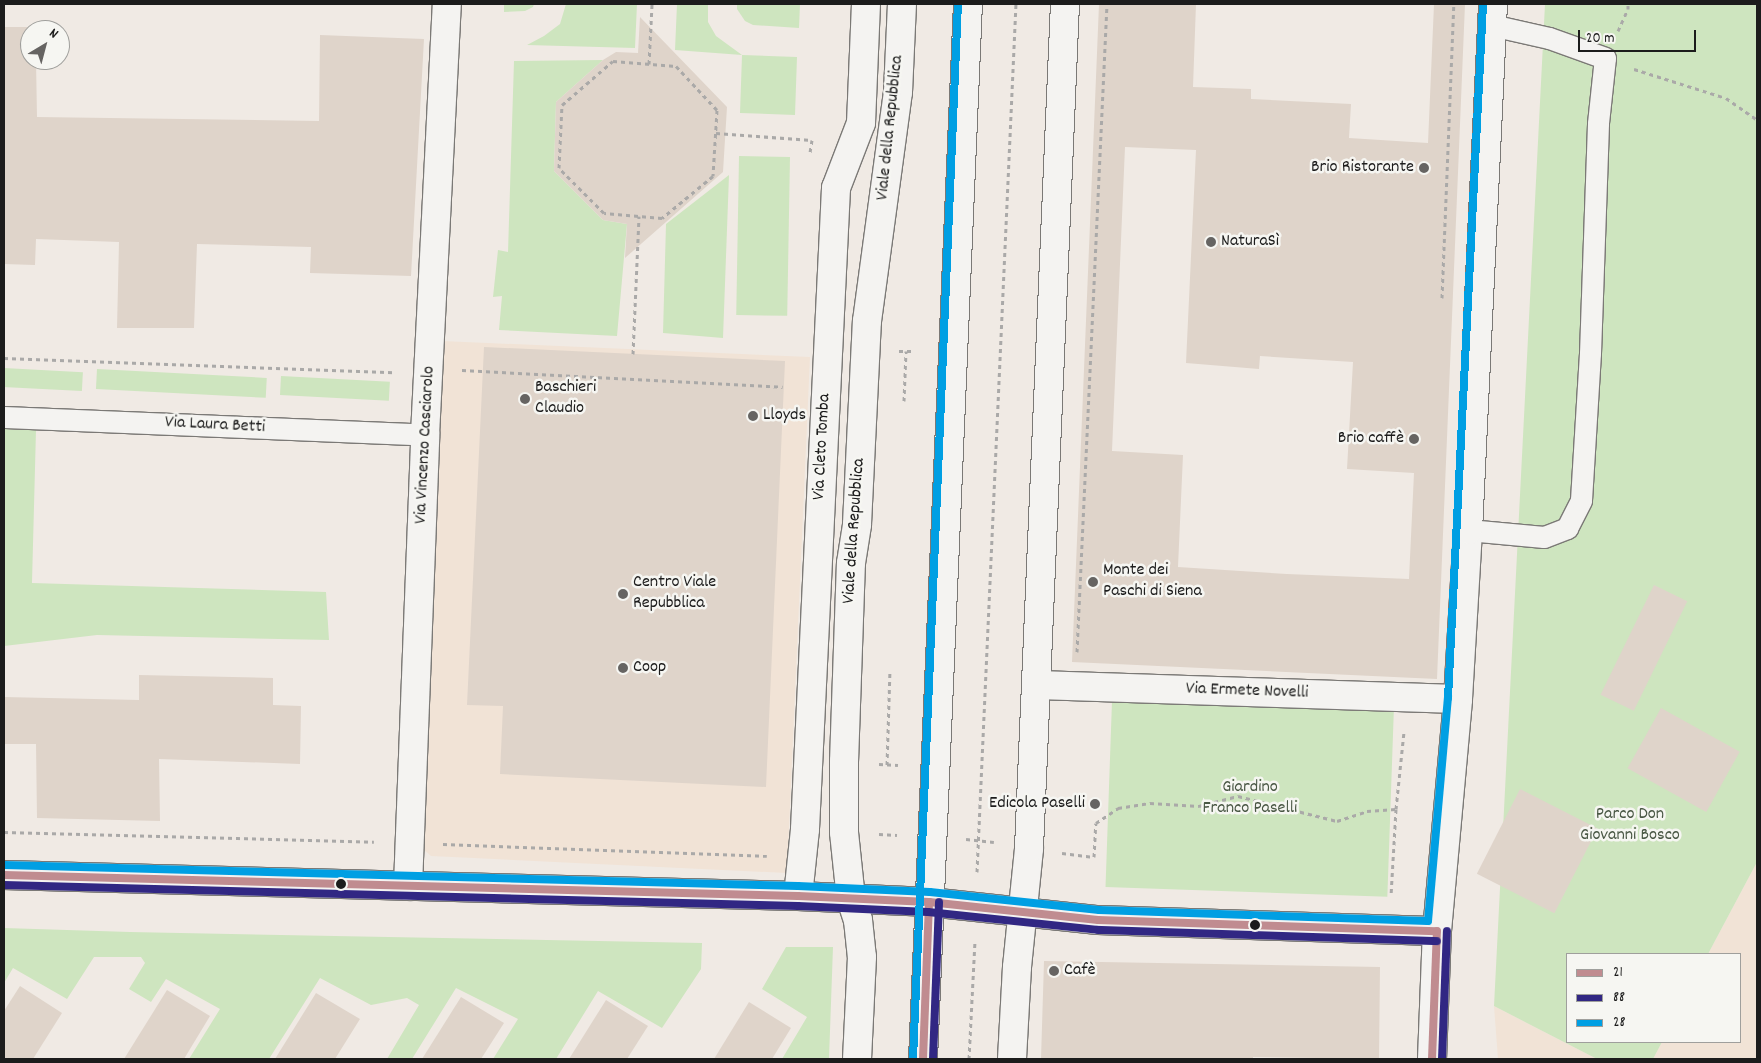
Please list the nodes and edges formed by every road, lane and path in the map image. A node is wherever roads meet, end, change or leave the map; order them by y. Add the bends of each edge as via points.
1 (447, 4) edge
2 (652, 4) edge
3 (866, 4) edge
4 (902, 4) edge
5 (968, 4) edge
6 (1016, 4) edge
7 (1065, 4) edge
8 (1107, 4) edge
9 (1492, 14) edge
10 (1604, 58) junction
11 (649, 64) junction
12 (1757, 120) edge
13 (716, 133) junction
14 (836, 188) junction
15 (639, 216) junction
16 (896, 351) dead end
17 (906, 351) junction
18 (915, 351) dead end
19 (633, 354) dead end
20 (4, 358) edge
21 (430, 369) junction
22 (783, 387) dead end
23 (904, 401) dead end
24 (4, 417) edge
25 (425, 435) junction
26 (1468, 530) junction
27 (1077, 658) dead end
28 (890, 671) dead end
29 (1036, 685) junction
30 (1419, 698) junction
31 (1458, 699) junction
32 (879, 764) dead end
33 (887, 765) junction
34 (898, 765) dead end
35 (1396, 809) junction
36 (4, 832) edge
37 (979, 839) junction
38 (410, 842) junction
39 (1029, 848) junction
40 (768, 856) dead end
41 (977, 864) dead end
42 (4, 875) edge
43 (408, 886) junction
44 (798, 896) junction
45 (851, 899) junction
46 (929, 902) junction
47 (1021, 912) junction
48 (1389, 929) junction
49 (1437, 931) junction
50 (974, 949) dead end
51 (857, 1059) edge
52 (923, 1059) edge
53 (969, 1059) edge
54 (1012, 1059) edge
55 (1432, 1059) edge

1 - 21 street, Via Vincenzo Casciarolo
2 - 11 path
3 - 14 street, Via Cleto Tomba via 861,124
4 - 45 street, Viale della Repubblica via 898,92 867,321 857,524 852,563 844,762 844,832
5 - 46 street
6 - 37 path
7 - 29 street
8 - 27 path
9 - 10 lane
9 - 26 street
10 - 12 path via 1726,98
10 - 26 lane via 1598,123 1582,500 1567,528 1544,537
11 - 13 path via 676,66 717,110
11 - 15 path via 613,61 562,106 560,168 604,213
13 - 14 path via 812,140 808,177
13 - 15 path via 713,176 662,218
14 - 44 street, Via Cleto Tomba via 805,829
15 - 19 path
16 - 17 path
17 - 18 path
17 - 23 path
20 - 21 path via 416,373
21 - 22 path
21 - 25 street, Via Vincenzo Casciarolo
24 - 25 lane, Via Laura Betti
25 - 38 street, Via Vincenzo Casciarolo
26 - 31 street
28 - 33 path
29 - 30 street, Via Ermete Novelli
29 - 39 street
30 - 31 street, Via Ermete Novelli
30 - 35 path via 1404,731
31 - 49 street
32 - 33 path
33 - 34 path
35 - 39 path via 1367,811 1337,821 1238,796 1199,806 1150,803 1118,808 1096,823 1094,856
35 - 48 path
36 - 38 path
37 - 39 path
37 - 41 path
38 - 40 path
38 - 43 street, Via Vincenzo Casciarolo
39 - 47 street
42 - 43 street
43 - 44 street
44 - 45 street
45 - 46 street
45 - 51 street, Viale della Repubblica via 858,920 862,957
46 - 47 street
46 - 52 street
47 - 48 street via 1098,920
47 - 54 street
48 - 49 street
49 - 55 street
50 - 53 path

